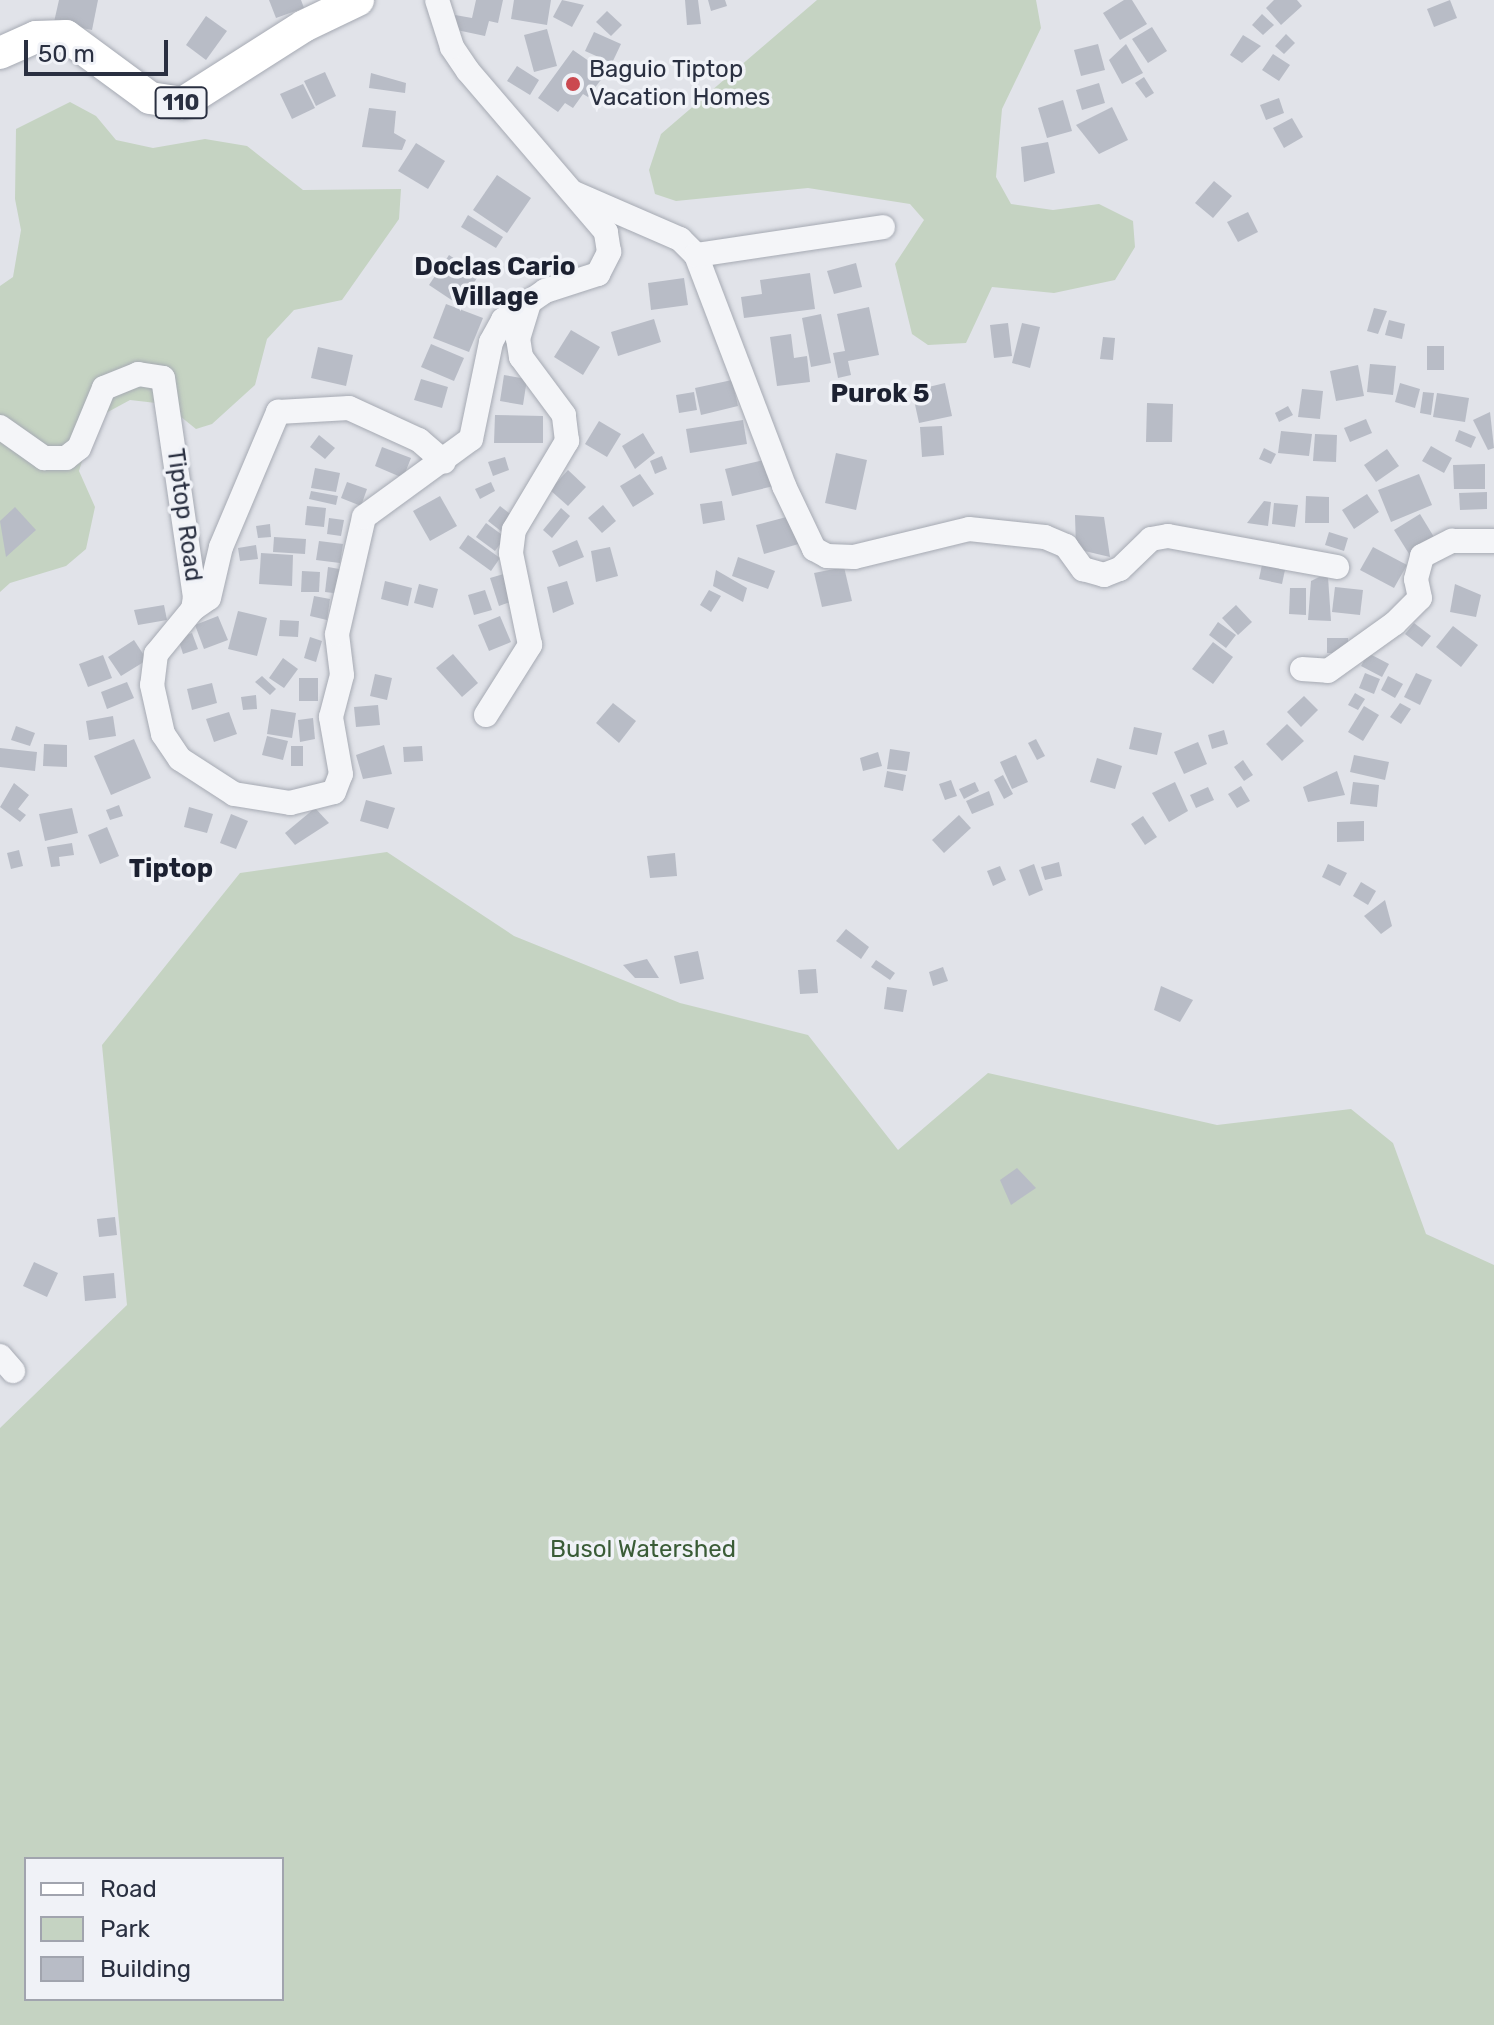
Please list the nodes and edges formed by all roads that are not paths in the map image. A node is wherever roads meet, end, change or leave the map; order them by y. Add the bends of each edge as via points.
1 (358, 0) edge
2 (437, 0) edge
3 (0, 53) edge
4 (569, 192) junction
5 (883, 227) dead end
6 (696, 255) junction
7 (529, 302) junction
8 (0, 427) edge
9 (444, 462) junction
10 (1494, 541) edge
11 (1337, 567) dead end
12 (193, 609) junction
13 (1302, 669) dead end
14 (486, 715) dead end

1 - 3 main road, 110 via 304,26 183,103 150,98 66,36 36,37
2 - 4 street, Tiptop Road via 452,47 468,71
4 - 6 street via 680,239
4 - 7 street, Tiptop Road via 606,232 609,252 598,274
5 - 6 street
6 - 11 street via 784,486 814,549 827,556 854,557 952,529 1045,537 1066,546 1083,569 1104,575 1120,569 1151,539 1168,536
7 - 9 street, Tiptop Road via 503,320 489,352 475,431
7 - 14 street via 518,339 521,357 564,415 567,441 514,530 511,553 530,645
8 - 12 street, Tiptop Road via 44,458 66,458 79,448 104,388 138,374 163,378
9 - 12 street via 419,440 361,412 318,407 278,412 221,547 209,598
9 - 12 street, Tiptop Road via 364,517 337,634 342,675 331,717 341,774 334,792 290,803 259,802 213,782 172,750 154,702 152,670 166,637
10 - 13 street via 1452,541 1422,556 1416,579 1420,598 1395,623 1328,671

